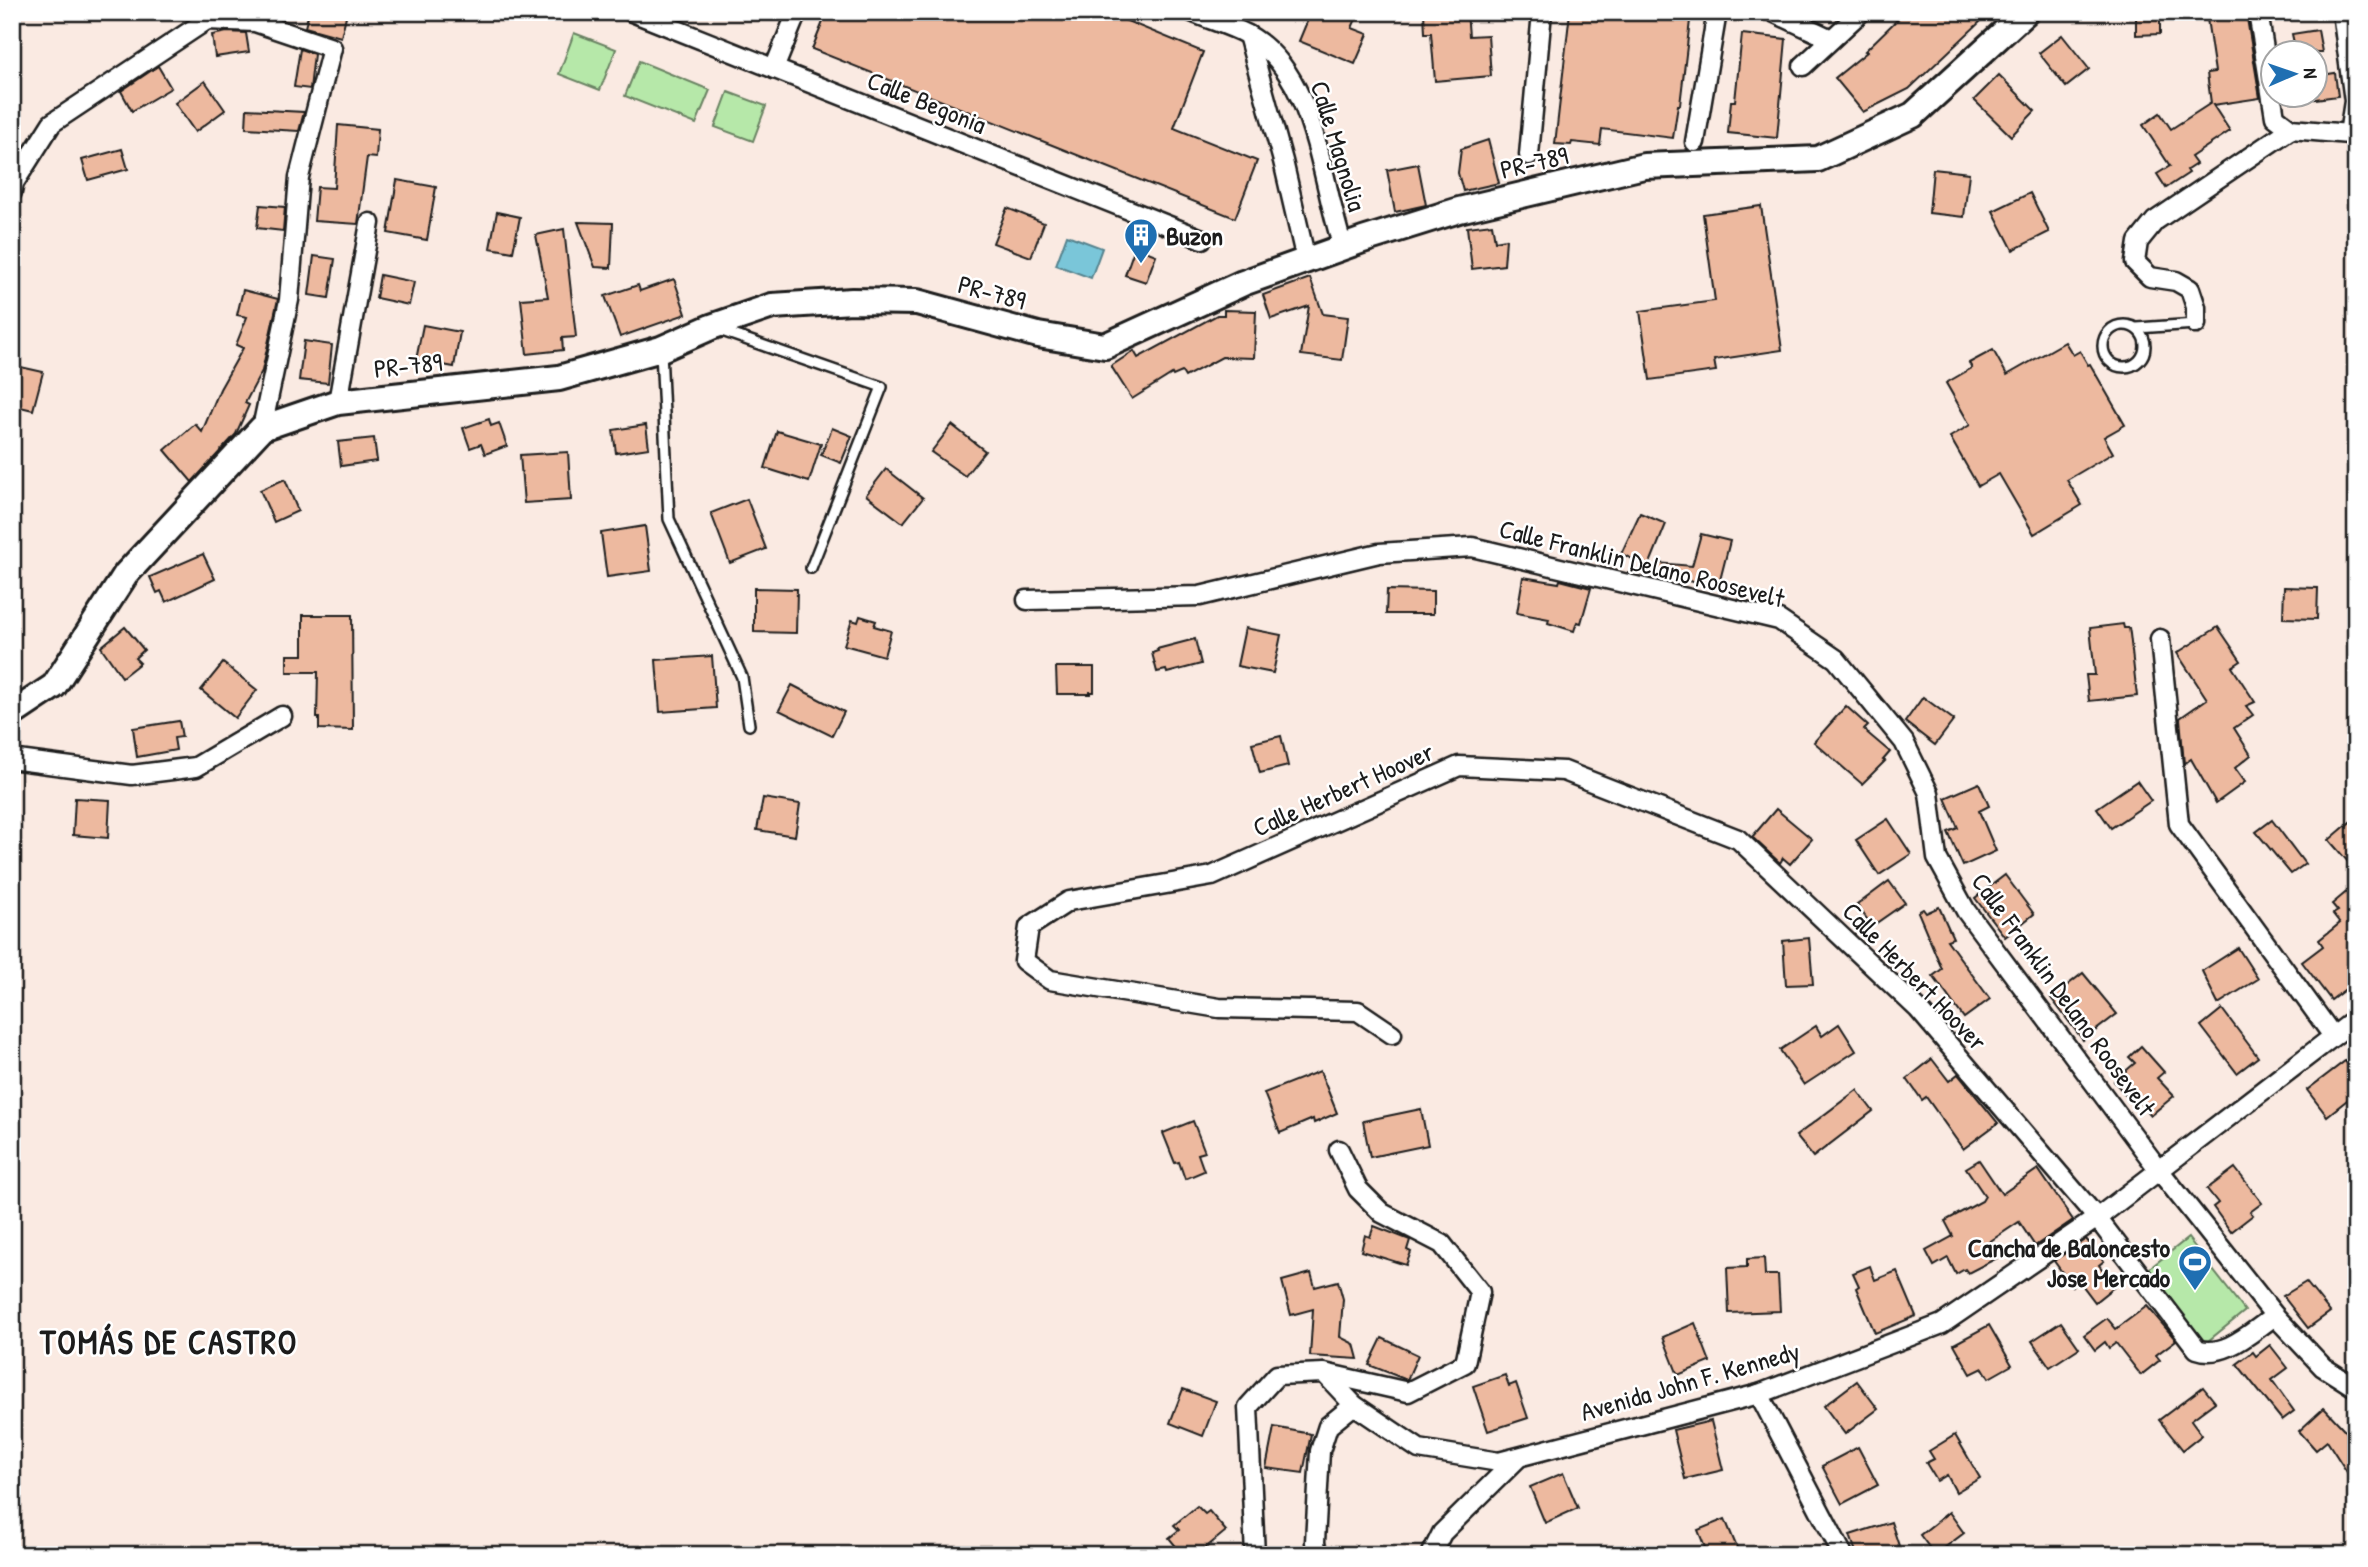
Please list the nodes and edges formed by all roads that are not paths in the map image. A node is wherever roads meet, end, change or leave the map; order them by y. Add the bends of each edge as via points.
1 (632, 12) edge
2 (797, 12) edge
3 (1192, 12) edge
4 (1542, 12) edge
5 (1717, 12) edge
6 (1773, 12) edge
7 (1861, 12) edge
8 (2026, 12) edge
9 (2258, 12) edge
10 (2342, 12) edge
11 (1248, 35) junction
12 (1831, 38) junction
13 (1803, 66) dead end
14 (775, 69) junction
15 (2291, 129) junction
16 (2352, 137) edge
17 (1695, 142) dead end
18 (1529, 155) dead end
19 (12, 192) edge
20 (370, 223) dead end
21 (1202, 239) dead end
22 (1343, 247) junction
23 (1306, 260) junction
24 (2196, 324) joint
25 (711, 327) junction
26 (2137, 328) junction
27 (661, 349) junction
28 (338, 402) junction
29 (262, 428) junction
30 (811, 568) dead end
31 (1027, 600) dead end
32 (2160, 639) dead end
33 (12, 714) edge
34 (282, 716) dead end
35 (749, 725) dead end
36 (12, 756) edge
37 (2356, 1019) edge
38 (1392, 1034) dead end
39 (2333, 1036) junction
40 (1339, 1150) dead end
41 (2160, 1170) junction
42 (2096, 1218) junction
43 (2275, 1316) junction
44 (1324, 1373) junction
45 (2356, 1388) edge
46 (1759, 1394) junction
47 (1354, 1405) junction
48 (1521, 1456) junction
49 (1255, 1555) edge
50 (1317, 1555) edge
51 (1431, 1555) edge
52 (1843, 1555) edge

1 - 14 street, Calle Begonia
2 - 14 street
3 - 11 street, Calle Magnolia
4 - 18 street
5 - 17 street
6 - 12 street
7 - 12 street
8 - 22 street, PR-789 / PR-789 via 1913,115 1818,159 1644,166 1459,210
9 - 15 street via 2276,117
10 - 16 street via 2354,101
11 - 22 street, Calle Magnolia via 1283,65 1298,90
11 - 23 street
12 - 13 street
14 - 21 street, Calle Begonia
15 - 16 street
15 - 24 street via 2155,221 2138,242 2135,262 2150,277 2176,281 2190,289
19 - 29 street via 52,124 207,20 255,22 332,48 299,177 289,300
20 - 28 street
22 - 23 street, PR-789 / PR-789
23 - 25 street, PR-789 / PR-789 via 1243,283 1105,346 1038,335 917,302 772,306
24 - 26 lane
25 - 27 street, PR-789 / PR-789
25 - 30 lane via 882,387
26 - 26 lane via 2124,324 2107,333 2104,353 2113,364 2127,367 2140,360 2146,347
27 - 28 street, PR-789 / PR-789 via 559,378
27 - 35 lane via 669,519 742,677
28 - 29 street, PR-789 / PR-789
29 - 33 street, PR-789 / PR-789 via 125,574 54,686
31 - 41 street, Calle Franklin Delano Roosevelt via 1200,596 1379,553 1472,547 1779,620 1836,659 1904,742 1928,793 1937,858 1966,911
32 - 39 street via 2179,824
34 - 36 street via 196,767 132,775
37 - 39 street, Avenida John F. Kennedy
38 - 42 street, Calle Herbert Hoover via 1358,1012 1219,1008 1050,980 1024,961 1028,927 1069,901 1212,876 1459,766 1564,771 1738,839 1919,1009
39 - 41 street, Avenida John F. Kennedy
40 - 44 street via 1358,1189 1382,1213 1442,1244 1480,1292 1465,1363 1408,1392
41 - 42 street, Avenida John F. Kennedy
41 - 43 street, Calle Franklin Delano Roosevelt
42 - 43 street, Calle Herbert Hoover via 2197,1349 2221,1351
42 - 46 street, Avenida John F. Kennedy via 1942,1324
43 - 45 street, Calle Franklin Delano Roosevelt via 2323,1367
44 - 47 street, Avenida John F. Kennedy
44 - 49 street via 1277,1376 1248,1407
46 - 48 street, Avenida John F. Kennedy
46 - 52 street
47 - 48 street, Avenida John F. Kennedy via 1419,1449 1499,1462
47 - 50 street via 1328,1426 1320,1451
48 - 51 street via 1442,1533

